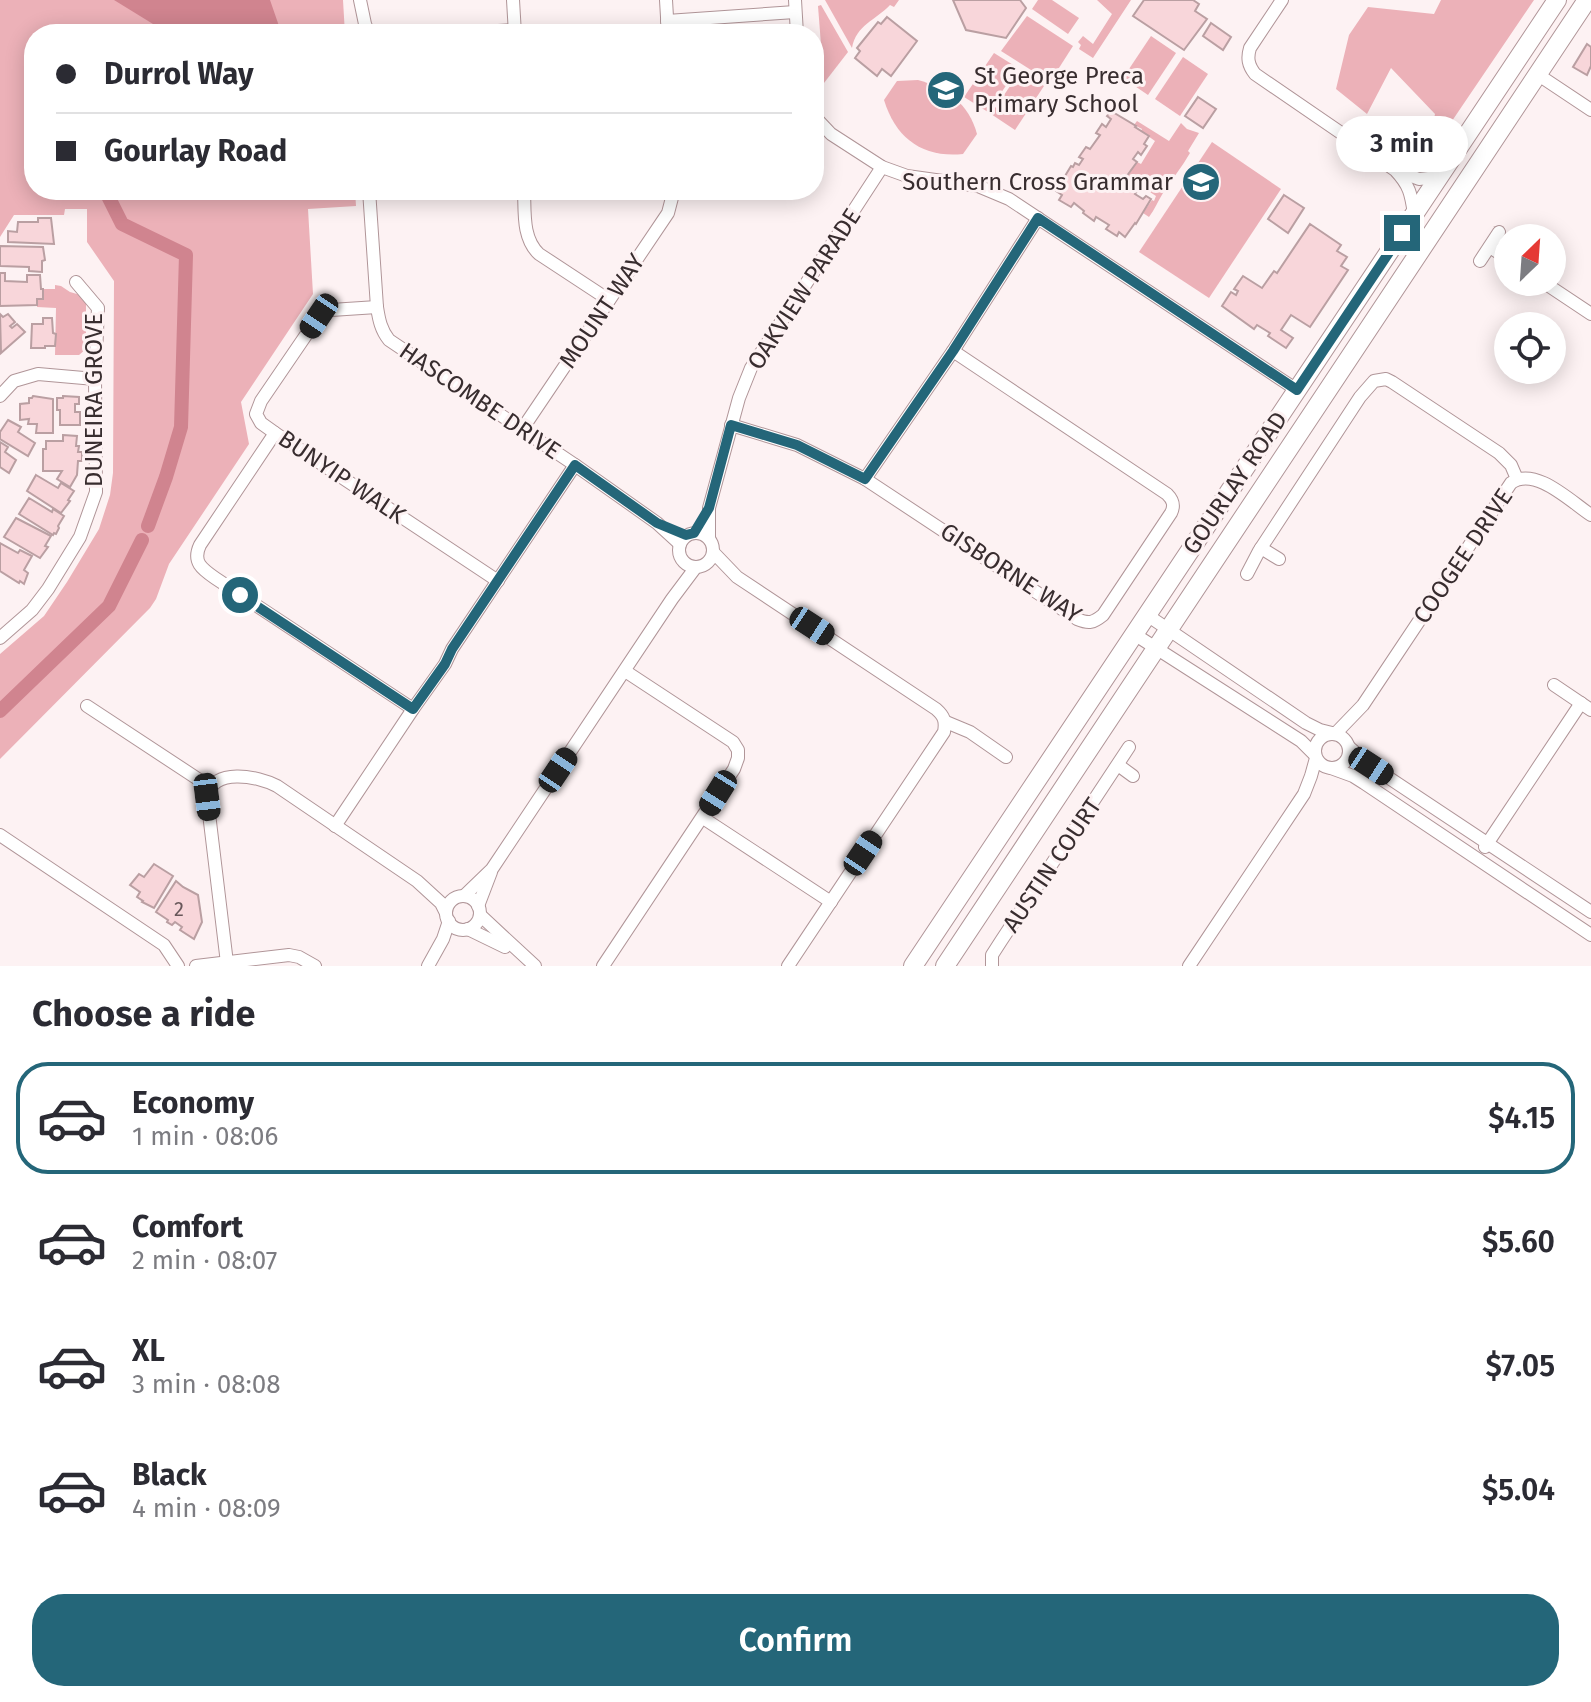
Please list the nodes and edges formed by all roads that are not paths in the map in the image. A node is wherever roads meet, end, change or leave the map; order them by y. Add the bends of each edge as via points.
1 (360, 0) edge
2 (513, 0) edge
3 (666, 0) edge
4 (1282, 0) edge
5 (1557, 0) edge
6 (1587, 0) edge
7 (795, 6) edge
8 (365, 24) edge
9 (514, 24) edge
10 (668, 24) edge
11 (691, 24) edge
12 (1537, 74) junction
13 (1591, 110) edge
14 (824, 127) edge
15 (882, 167) junction
16 (1395, 170) junction
17 (1438, 177) junction
18 (370, 200) edge
19 (524, 200) edge
20 (671, 200) edge
21 (1414, 214) junction
22 (1038, 218) junction
23 (1494, 240) edge
24 (1490, 247) junction
25 (1494, 250) edge
26 (1480, 261) dead end
27 (76, 282) dead end
28 (1564, 296) edge
29 (609, 300) junction
30 (377, 307) junction
31 (1591, 314) edge
32 (953, 351) junction
33 (95, 379) junction
34 (1297, 390) junction
35 (0, 396) edge
36 (1318, 404) junction
37 (731, 425) junction
38 (523, 428) junction
39 (275, 433) junction
40 (575, 465) junction
41 (865, 479) junction
42 (1517, 479) junction
43 (709, 508) junction
44 (1591, 515) edge
45 (687, 537) junction
46 (709, 538) junction
47 (1261, 548) junction
48 (713, 552) junction
49 (1279, 559) dead end
50 (683, 561) junction
51 (700, 566) junction
52 (1247, 574) dead end
53 (737, 577) junction
54 (498, 581) junction
55 (672, 599) junction
56 (1147, 615) junction
57 (1167, 629) junction
58 (1134, 634) junction
59 (0, 638) edge
60 (1155, 648) junction
61 (625, 671) junction
62 (1554, 685) dead end
63 (1363, 705) junction
64 (87, 706) dead end
65 (1586, 706) edge
66 (413, 709) junction
67 (946, 722) junction
68 (1334, 734) junction
69 (1349, 746) junction
70 (1129, 747) dead end
71 (1316, 756) junction
72 (1006, 757) dead end
73 (1118, 765) junction
74 (1330, 768) junction
75 (1133, 776) dead end
76 (210, 787) junction
77 (1304, 794) junction
78 (703, 818) junction
79 (335, 826) junction
80 (0, 835) edge
81 (1488, 843) junction
82 (1477, 859) junction
83 (492, 869) junction
84 (417, 881) junction
85 (462, 897) junction
86 (831, 902) junction
87 (479, 911) junction
88 (1591, 912) edge
89 (448, 917) junction
90 (466, 930) junction
91 (1591, 935) edge
92 (519, 953) junction
93 (227, 963) junction
94 (429, 964) edge
95 (178, 966) edge
96 (196, 966) edge
97 (315, 966) edge
98 (535, 966) edge
99 (603, 966) edge
100 (788, 966) edge
101 (913, 966) edge
102 (945, 966) edge
103 (992, 966) edge
104 (1189, 966) edge

1 - 8 street
2 - 9 street
3 - 10 street
4 - 16 street via 1250,48 1250,68
5 - 17 main road, GOURLAY ROAD
6 - 12 main road, GOURLAY ROAD
7 - 11 street
12 - 13 street
12 - 36 main road, GOURLAY ROAD
14 - 15 street
15 - 22 street via 978,186
15 - 37 street, OAKVIEW PARADE via 751,368
16 - 17 street via 1419,179
16 - 21 street via 1411,193
17 - 21 main road, GOURLAY ROAD
18 - 30 street, HASCOMBE DRIVE
19 - 29 street via 531,246
20 - 29 street, MOUNT WAY via 668,213
21 - 34 main road, GOURLAY ROAD
22 - 32 street
22 - 34 street
23 - 24 street
24 - 25 street
24 - 26 street
27 - 33 street, DUNEIRA GROVE via 98,308
28 - 31 street
29 - 38 street, MOUNT WAY
30 - 38 street, HASCOMBE DRIVE via 389,340
30 - 39 street, BUNYIP WALK via 331,310 319,316 258,407 258,420
32 - 41 street
32 - 41 street, GISBORNE WAY via 1172,499 1171,513 1103,615 1088,624 1077,619
33 - 35 street via 38,374 14,381
33 - 59 street, DUNEIRA GROVE via 96,492 80,537 32,610
34 - 36 main road
34 - 56 main road, GOURLAY ROAD
36 - 57 main road, GOURLAY ROAD
37 - 41 street, GISBORNE WAY via 797,445
37 - 43 street, OAKVIEW PARADE
38 - 40 street, HASCOMBE DRIVE
39 - 54 street, BUNYIP WALK
39 - 66 street via 200,545 197,563
40 - 45 street, HASCOMBE DRIVE via 657,523
40 - 54 street
42 - 44 street, COOGEE DRIVE via 1542,482
42 - 47 street via 1499,453 1392,382 1374,381
42 - 63 street, COOGEE DRIVE
43 - 45 street, OAKVIEW PARADE
43 - 46 street, OAKVIEW PARADE
45 - 46 street
45 - 50 street via 679,553
46 - 48 street
47 - 49 street
47 - 52 street
48 - 51 street
48 - 53 street
50 - 51 street
50 - 55 street
51 - 53 street
51 - 55 street
53 - 67 street via 936,709
54 - 66 street
55 - 61 street
56 - 57 street
56 - 58 main road, GOURLAY ROAD
57 - 60 main road, GOURLAY ROAD
57 - 68 street via 1306,723
58 - 60 street
58 - 101 main road, GOURLAY ROAD
60 - 71 street via 1301,741
60 - 102 main road, GOURLAY ROAD
61 - 78 street via 738,750 734,769
61 - 83 street
62 - 65 street
63 - 68 street, COOGEE DRIVE
63 - 69 street, COOGEE DRIVE
64 - 76 street
65 - 81 street
66 - 79 street
67 - 72 street
67 - 86 street
68 - 69 street
68 - 71 street via 1318,740
69 - 74 street via 1345,762
69 - 81 street
70 - 73 street, AUSTIN COURT
71 - 74 street
71 - 77 street
73 - 75 street
73 - 103 street, AUSTIN COURT via 992,955
74 - 77 street
74 - 82 street via 1353,776
76 - 79 street via 223,779 258,778
76 - 93 street
77 - 104 street
78 - 86 street
78 - 99 street
79 - 84 street
80 - 95 street via 164,945
81 - 82 street
81 - 88 street
82 - 91 street
83 - 85 street
83 - 87 street
84 - 85 street
84 - 89 street
85 - 87 street via 473,899
85 - 89 street via 450,903
86 - 100 street
87 - 90 street via 476,924
87 - 92 street
89 - 90 street via 455,928
89 - 94 street
90 - 92 street
90 - 94 street
92 - 98 street
93 - 96 street
93 - 97 street via 289,955

